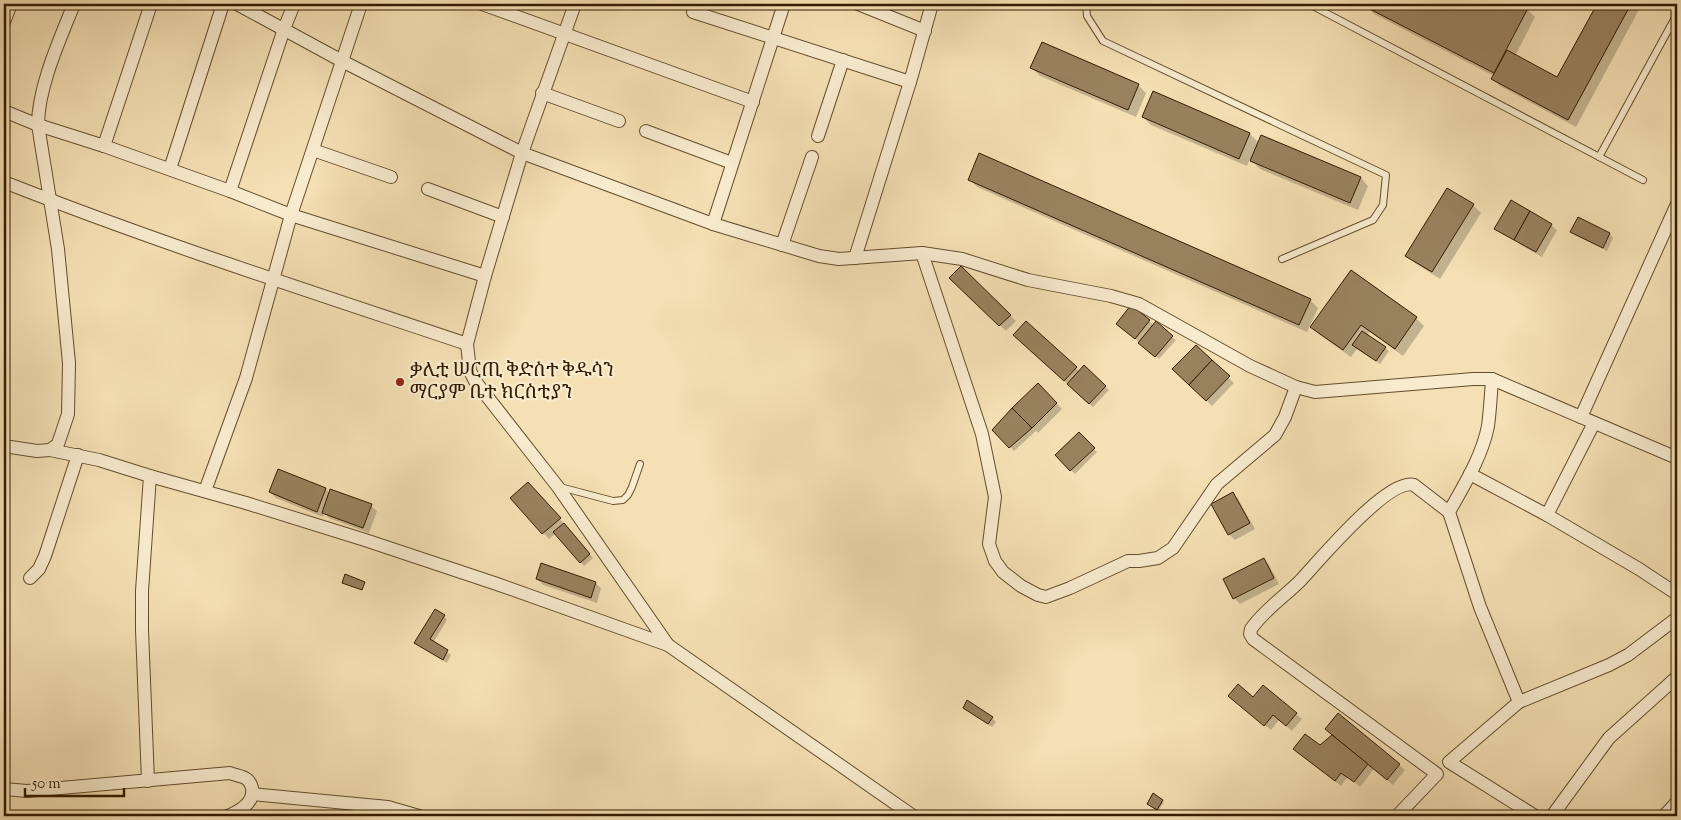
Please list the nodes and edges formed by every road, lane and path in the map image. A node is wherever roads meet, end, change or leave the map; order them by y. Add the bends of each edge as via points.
1 (11, 4) edge
2 (74, 4) edge
3 (151, 4) edge
4 (223, 4) edge
5 (237, 4) edge
6 (294, 4) edge
7 (361, 4) edge
8 (482, 4) edge
9 (575, 4) edge
10 (784, 4) edge
11 (858, 4) edge
12 (932, 4) edge
13 (1086, 4) edge
14 (1309, 4) edge
15 (693, 12) dead end
16 (1677, 14) edge
17 (4, 22) edge
18 (284, 29) junction
19 (925, 32) junction
20 (564, 34) junction
21 (773, 38) junction
22 (843, 60) junction
23 (342, 61) junction
24 (910, 82) junction
25 (542, 93) junction
26 (754, 102) junction
27 (4, 111) edge
28 (619, 121) dead end
29 (38, 125) junction
30 (646, 131) dead end
31 (818, 136) dead end
32 (104, 146) junction
33 (313, 150) junction
34 (522, 153) junction
35 (812, 156) dead end
36 (1599, 157) junction
37 (732, 163) junction
38 (170, 169) junction
39 (391, 177) dead end
40 (1643, 180) dead end
41 (4, 182) edge
42 (428, 189) dead end
43 (230, 191) junction
44 (51, 201) junction
45 (1677, 204) edge
46 (291, 215) junction
47 (504, 218) junction
48 (713, 224) junction
49 (782, 245) junction
50 (922, 253) junction
51 (855, 258) junction
52 (1282, 259) dead end
53 (485, 276) junction
54 (274, 280) junction
55 (467, 344) junction
56 (1492, 379) junction
57 (1296, 387) junction
58 (1581, 417) junction
59 (1594, 422) junction
60 (4, 446) edge
61 (50, 450) junction
62 (78, 455) junction
63 (1677, 458) edge
64 (640, 464) dead end
65 (1470, 474) junction
66 (150, 476) junction
67 (558, 487) junction
68 (205, 491) junction
69 (1449, 512) junction
70 (1547, 515) junction
71 (30, 578) dead end
72 (1677, 594) edge
73 (1677, 618) edge
74 (668, 645) junction
75 (1677, 677) edge
76 (1519, 702) junction
77 (1450, 762) junction
78 (1437, 774) junction
79 (148, 781) junction
80 (4, 789) edge
81 (252, 794) junction
82 (228, 816) edge
83 (419, 816) edge
84 (913, 816) edge
85 (1397, 816) edge
86 (1535, 816) edge
87 (1552, 816) edge

1 - 17 street
2 - 29 street via 41,94
3 - 32 street
4 - 38 street
5 - 18 street
6 - 18 street
7 - 23 street
8 - 20 street
9 - 20 street
10 - 21 street
11 - 19 street
12 - 19 street
13 - 52 lane via 1087,16 1103,40 1386,176 1383,204 1373,220
14 - 36 lane
15 - 21 street
16 - 36 lane
18 - 23 street
18 - 43 street
19 - 24 street
20 - 25 street
20 - 26 street
21 - 22 street
21 - 26 street
22 - 24 street
22 - 31 street
23 - 33 street
23 - 34 street
24 - 51 street
25 - 28 street
25 - 34 street
26 - 37 street
27 - 29 street
29 - 32 street
29 - 44 street
30 - 37 street
32 - 38 street
33 - 39 street
33 - 46 street
34 - 47 street
34 - 48 street
35 - 49 street
36 - 40 lane
37 - 48 street
38 - 43 street
41 - 44 street
42 - 47 street
43 - 46 street
44 - 54 street
44 - 61 street via 70,392 61,436 58,444
45 - 58 street
46 - 53 street
46 - 54 street
47 - 53 street
48 - 49 street
49 - 51 street via 819,256
50 - 51 street
50 - 57 street via 962,259 1028,280 1139,304 1250,366
50 - 57 street via 982,434 995,497 989,544 1003,572 1038,595 1046,597 1128,561 1158,558 1173,548 1217,484 1275,435
53 - 55 street
54 - 55 street
54 - 68 street via 246,378
55 - 67 street via 470,371 475,381
56 - 57 street via 1315,392
56 - 58 street
56 - 65 street via 1488,427
58 - 59 street
59 - 63 street
59 - 70 street
60 - 61 street
61 - 62 street
62 - 66 street
62 - 71 street via 45,556
64 - 67 lane via 632,487 623,500 613,501
65 - 69 street
65 - 70 street
66 - 68 street
66 - 79 street via 142,591
67 - 74 street
68 - 74 street via 365,540
69 - 76 street via 1480,607
69 - 78 street via 1414,485 1400,486 1363,514 1335,541 1298,583 1254,624 1250,634
70 - 72 street
73 - 76 street via 1609,666
74 - 84 street
75 - 87 street via 1610,738
76 - 77 street
77 - 78 street
77 - 86 street
78 - 85 street
79 - 80 street via 27,791
79 - 81 street via 230,773 247,778
81 - 82 street via 241,811
81 - 83 street via 388,808

